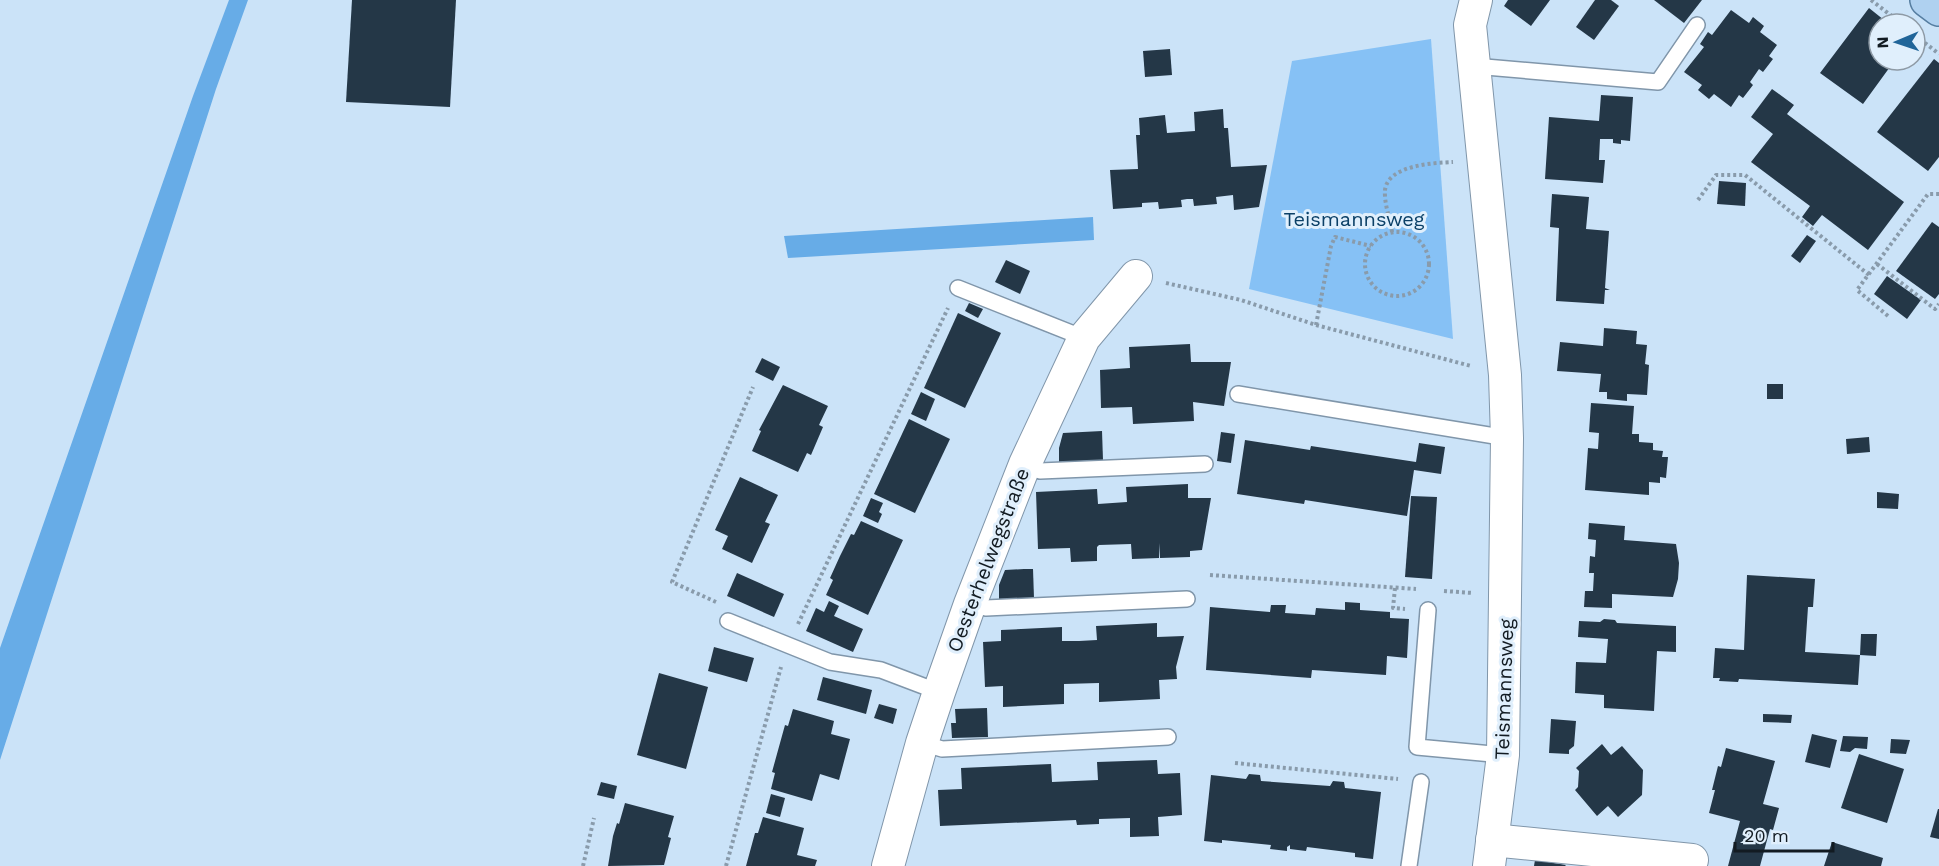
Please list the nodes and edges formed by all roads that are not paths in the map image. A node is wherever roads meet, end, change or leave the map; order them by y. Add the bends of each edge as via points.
1 (1476, 0) edge
2 (1927, 0) edge
3 (1939, 9) edge
4 (1697, 25) dead end
5 (1474, 66) junction
6 (1136, 276) road end
7 (957, 288) road end
8 (1084, 338) junction
9 (1238, 394) dead end
10 (1508, 438) junction
11 (1025, 464) junction
12 (1205, 464) dead end
13 (1187, 600) dead end
14 (970, 604) junction
15 (1428, 610) dead end
16 (728, 621) road end
17 (939, 692) junction
18 (1168, 737) dead end
19 (922, 743) junction
20 (1503, 755) junction
21 (1421, 782) road end
22 (1490, 853) edge
23 (1692, 860) dead end
24 (888, 866) edge
25 (1409, 866) edge

1 - 5 street, Teismannsweg via 1470,25
2 - 3 main road
4 - 5 lane via 1658,82
5 - 10 street, Teismannsweg
6 - 8 street, Oesterhelwegstraße
7 - 8 lane
8 - 11 street, Oesterhelwegstraße
9 - 10 lane
10 - 20 street, Teismannsweg
11 - 12 lane via 1040,471
11 - 14 street, Oesterhelwegstraße
13 - 14 lane via 986,608
14 - 17 street, Oesterhelwegstraße
15 - 20 lane via 1417,747
16 - 17 lane via 830,662 881,670
17 - 19 street, Oesterhelwegstraße
18 - 19 lane via 942,749
19 - 24 street, Oesterhelwegstraße
20 - 22 street, Teismannsweg
21 - 25 lane
22 - 23 street, Teismannsweg

